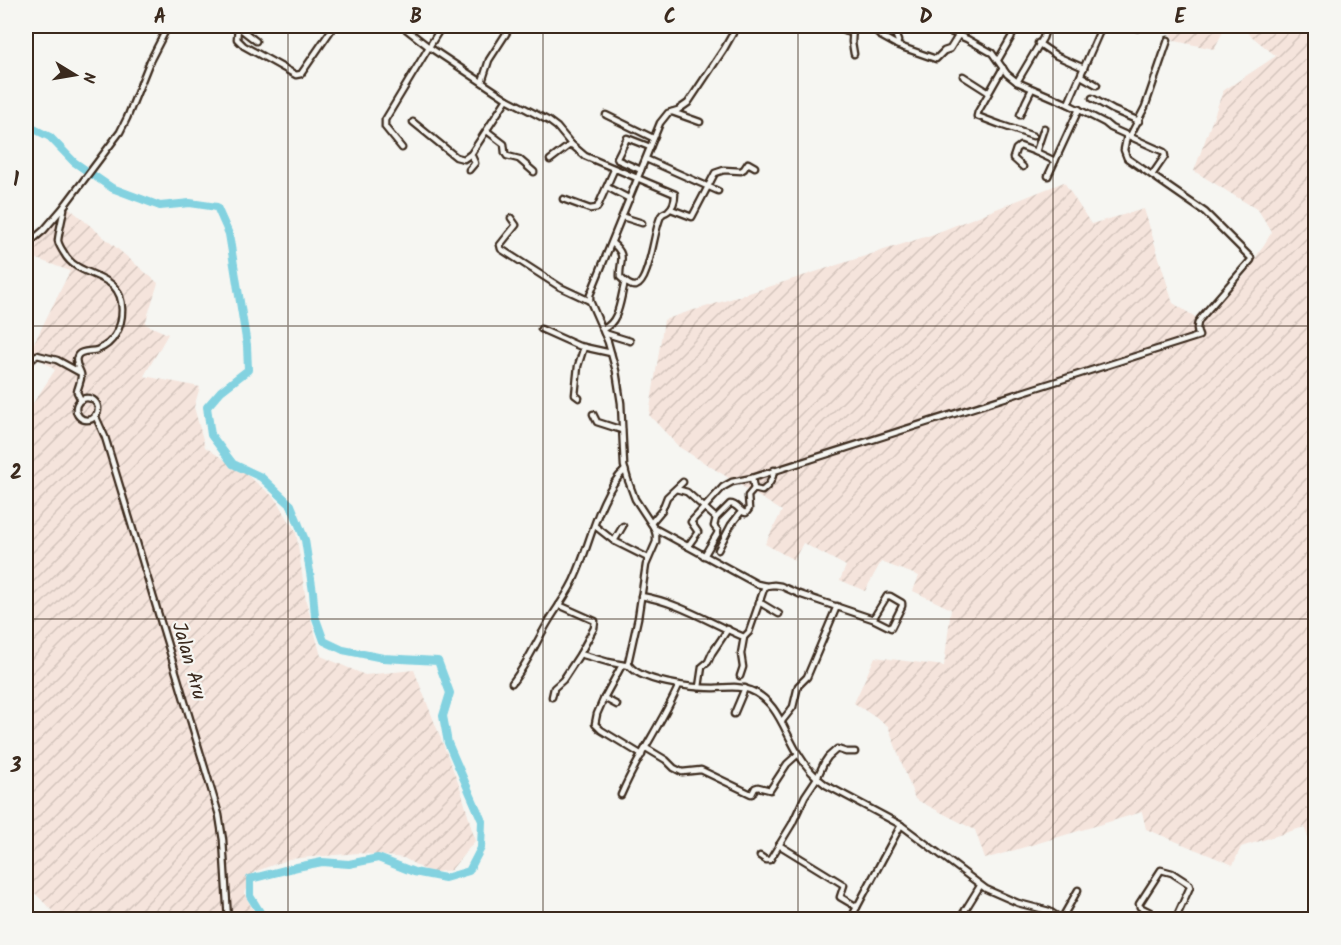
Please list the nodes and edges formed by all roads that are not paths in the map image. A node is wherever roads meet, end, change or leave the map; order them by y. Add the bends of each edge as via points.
1 (168, 26) edge
2 (237, 26) edge
3 (333, 26) edge
4 (402, 26) edge
5 (442, 26) edge
6 (511, 26) edge
7 (737, 26) edge
8 (806, 26) edge
9 (817, 26) edge
10 (836, 26) edge
11 (853, 26) edge
12 (901, 26) edge
13 (937, 26) edge
14 (1012, 26) edge
15 (1047, 26) edge
16 (1102, 26) edge
17 (1128, 26) edge
18 (1138, 28) dead end
19 (853, 33) junction
20 (879, 35) dead end
21 (958, 36) junction
22 (1168, 40) dead end
23 (256, 41) dead end
24 (1038, 44) junction
25 (897, 45) junction
26 (429, 47) junction
27 (854, 54) dead end
28 (998, 60) junction
29 (1003, 68) junction
30 (1084, 68) junction
31 (963, 76) dead end
32 (1081, 76) junction
33 (482, 82) junction
34 (1017, 82) junction
35 (1097, 85) dead end
36 (1032, 89) junction
37 (988, 92) junction
38 (1092, 98) dead end
39 (507, 99) junction
40 (1068, 104) junction
41 (1079, 109) junction
42 (672, 112) junction
43 (606, 115) dead end
44 (1020, 115) dead end
45 (1138, 121) junction
46 (413, 122) dead end
47 (700, 122) dead end
48 (1044, 128) dead end
49 (487, 131) junction
50 (1034, 136) dead end
51 (1128, 136) junction
52 (653, 138) junction
53 (571, 144) junction
54 (650, 147) junction
55 (402, 148) dead end
56 (1036, 152) junction
57 (471, 154) junction
58 (645, 159) junction
59 (550, 160) dead end
60 (1055, 161) junction
61 (755, 167) dead end
62 (1023, 167) dead end
63 (469, 170) dead end
64 (614, 170) junction
65 (641, 170) junction
66 (534, 172) dead end
67 (1152, 175) junction
68 (1048, 176) dead end
69 (638, 179) junction
70 (607, 186) junction
71 (708, 186) junction
72 (718, 191) dead end
73 (563, 199) dead end
74 (630, 199) junction
75 (64, 207) junction
76 (671, 209) junction
77 (622, 217) junction
78 (511, 218) dead end
79 (642, 223) dead end
80 (612, 243) junction
81 (26, 249) edge
82 (625, 282) junction
83 (590, 301) junction
84 (541, 329) dead end
85 (603, 331) junction
86 (630, 341) dead end
87 (584, 347) junction
88 (611, 353) junction
89 (26, 371) edge
90 (79, 372) junction
91 (579, 398) dead end
92 (81, 400) junction
93 (593, 414) dead end
94 (95, 416) junction
95 (622, 430) junction
96 (625, 470) junction
97 (774, 470) junction
98 (752, 478) junction
99 (683, 482) dead end
100 (676, 489) junction
101 (754, 489) junction
102 (704, 506) junction
103 (741, 512) junction
104 (716, 518) junction
105 (595, 526) junction
106 (623, 526) dead end
107 (652, 526) junction
108 (614, 541) junction
109 (688, 546) junction
110 (718, 550) dead end
111 (704, 556) junction
112 (648, 558) junction
113 (765, 586) junction
114 (641, 596) junction
115 (759, 602) junction
116 (559, 605) junction
117 (837, 606) junction
118 (779, 614) dead end
119 (873, 619) junction
120 (728, 629) junction
121 (744, 637) junction
122 (580, 654) junction
123 (622, 665) junction
124 (629, 666) junction
125 (740, 676) dead end
126 (512, 683) dead end
127 (679, 685) junction
128 (699, 687) junction
129 (745, 688) junction
130 (552, 697) dead end
131 (604, 699) junction
132 (617, 705) dead end
133 (734, 714) dead end
134 (782, 721) junction
135 (646, 748) junction
136 (855, 752) dead end
137 (798, 754) junction
138 (642, 755) junction
139 (817, 778) junction
140 (621, 795) dead end
141 (901, 825) junction
142 (779, 845) junction
143 (760, 856) dead end
144 (980, 886) junction
145 (1078, 890) dead end
146 (856, 907) junction
147 (1063, 919) edge
148 (228, 920) edge
149 (850, 920) edge
150 (959, 920) edge
151 (1147, 920) edge
152 (1175, 920) edge

1 - 75 street via 120,132
2 - 3 street via 237,39 244,46 297,75
2 - 23 street
4 - 26 street
5 - 26 street
6 - 33 street via 489,60
7 - 42 street via 688,103
8 - 9 street
10 - 19 street
11 - 19 street
12 - 25 street
13 - 21 street
14 - 28 street via 1012,34
15 - 24 street
16 - 30 street
17 - 18 street
19 - 27 street
20 - 25 street
21 - 25 street via 950,49 936,59
21 - 28 street
22 - 45 street
24 - 30 street
24 - 34 street
26 - 33 street
26 - 55 street via 384,120
28 - 29 street
29 - 34 street
29 - 37 street
30 - 32 street
31 - 37 street
32 - 35 street
32 - 40 street
33 - 39 street
34 - 36 street
36 - 40 street
36 - 44 street
37 - 50 street via 977,116
38 - 45 street
39 - 49 street
39 - 53 street via 549,121
40 - 41 street
41 - 51 street
41 - 60 street
42 - 47 street
42 - 52 street via 660,123
43 - 52 street
45 - 51 street
46 - 57 street via 456,157 464,159
48 - 56 street
49 - 57 street
49 - 66 street via 504,144 507,156 519,159
51 - 67 street via 1125,155
51 - 67 street via 1165,153
52 - 54 street
53 - 59 street
53 - 64 street via 585,156
54 - 58 street
54 - 65 street via 627,138 617,158
56 - 60 street
56 - 62 street via 1017,148 1013,158
57 - 63 street via 475,163
58 - 65 street
58 - 71 street
60 - 68 street
61 - 71 street via 748,163 741,171 719,171
64 - 69 street
64 - 70 street
65 - 69 street
67 - 97 street via 1205,212 1251,258 1200,319 1199,336
69 - 74 street
69 - 76 street via 675,195
70 - 73 street via 595,209
70 - 74 street
71 - 72 street
71 - 76 street via 693,216
74 - 77 street
75 - 81 street
75 - 90 street via 58,241 66,257 114,286 122,307 112,341 77,356
76 - 82 street via 660,217 641,281 635,286
77 - 79 street
77 - 80 street
78 - 83 street via 516,225 501,249 560,287
80 - 82 street via 622,254 619,275
80 - 83 street
82 - 85 street via 616,317
83 - 85 street
84 - 87 street
85 - 86 street
85 - 88 street
87 - 88 street
87 - 91 street via 575,395
88 - 95 street via 619,386
89 - 90 street via 37,355
90 - 92 street via 77,392
92 - 94 street via 96,403
92 - 94 street via 78,415 88,419
93 - 95 street via 597,422
94 - 148 street, Jalan Aru via 105,437 219,814
95 - 96 street
96 - 105 street via 610,491
96 - 107 street via 635,499
97 - 98 street
97 - 101 street via 768,486 762,491
98 - 101 street
98 - 102 street via 732,482
99 - 100 street
100 - 102 street via 687,492
100 - 107 street via 666,497
101 - 103 street via 748,496 748,511
102 - 104 street
102 - 109 street via 691,522 698,532
103 - 104 street via 730,504
103 - 110 street
104 - 111 street via 713,524 718,531
105 - 108 street
105 - 116 street via 572,584
106 - 108 street
107 - 109 street
107 - 112 street via 656,542
108 - 112 street
109 - 111 street
111 - 113 street
112 - 114 street
113 - 115 street
113 - 117 street via 781,586
114 - 120 street
114 - 124 street
115 - 118 street
115 - 121 street
116 - 122 street via 595,621
116 - 126 street
117 - 119 street
117 - 134 street via 807,678 798,688 795,705
119 - 119 street via 891,628 902,603 886,596
120 - 121 street
120 - 128 street via 702,667
121 - 125 street
122 - 123 street
122 - 130 street via 554,688
123 - 124 street
123 - 131 street
124 - 127 street via 646,676
127 - 128 street
127 - 135 street
128 - 129 street
129 - 133 street
129 - 134 street via 766,700
131 - 132 street
131 - 138 street via 596,724
134 - 137 street
135 - 137 street via 682,772 701,770 751,794 758,787 770,790
135 - 138 street
136 - 139 street via 837,749
137 - 139 street
138 - 140 street
139 - 141 street
139 - 142 street
141 - 144 street
141 - 146 street
142 - 143 street via 770,860
142 - 146 street via 844,885 840,897
144 - 147 street
144 - 150 street
145 - 147 street
146 - 149 street
151 - 152 street via 1150,912 1139,904 1161,870 1190,884

